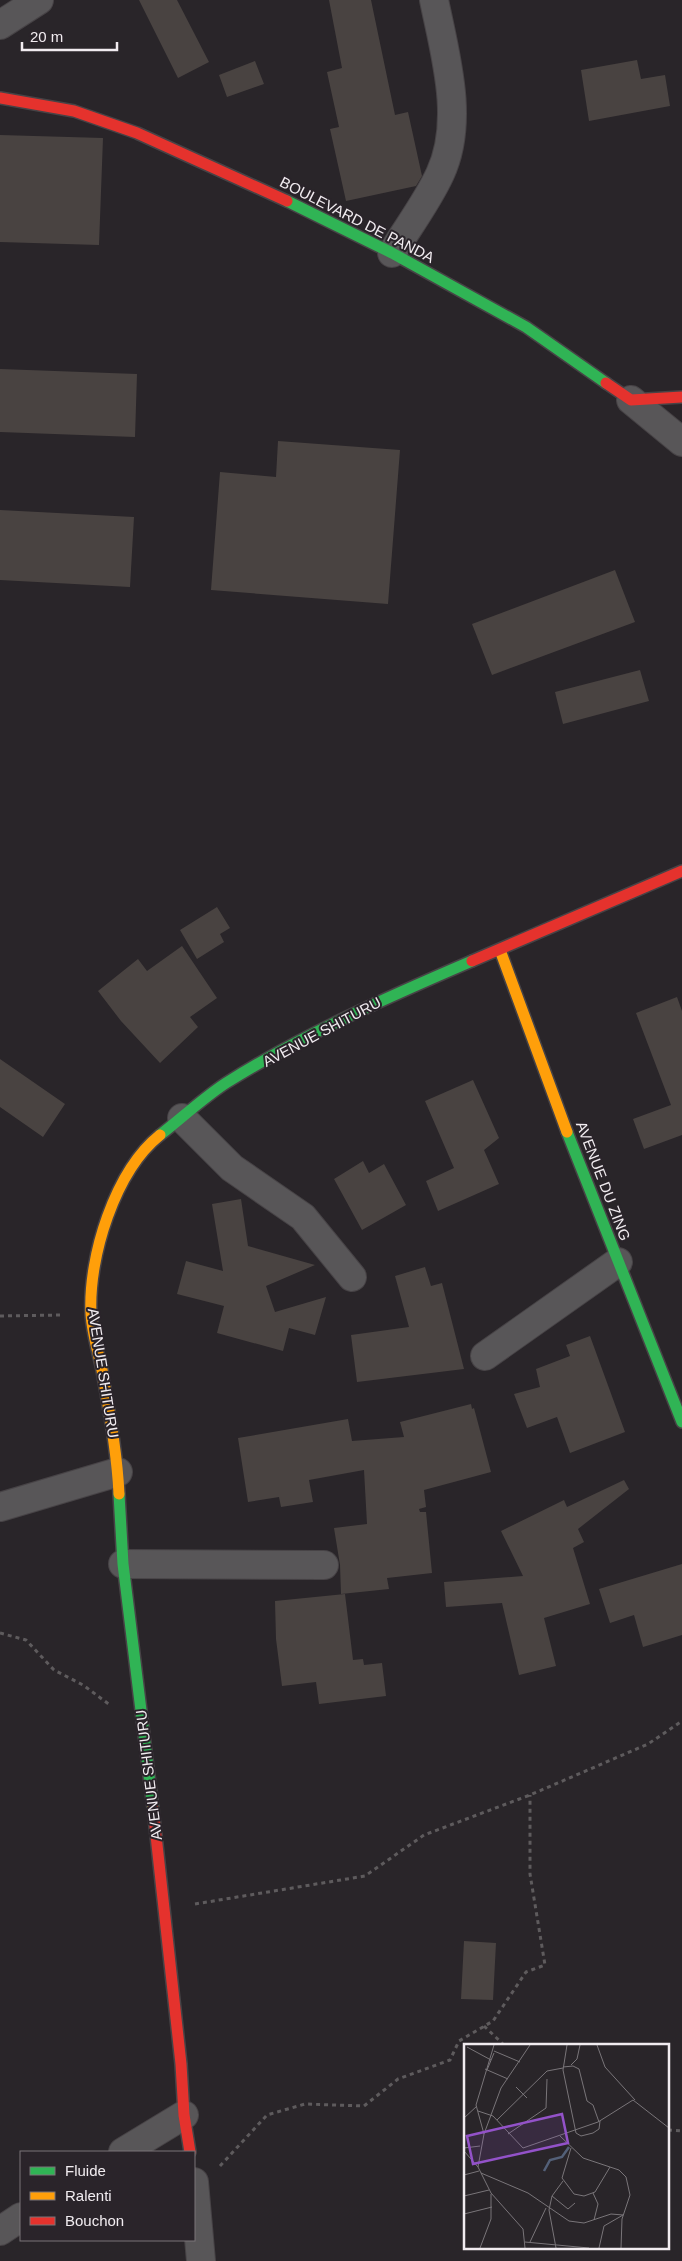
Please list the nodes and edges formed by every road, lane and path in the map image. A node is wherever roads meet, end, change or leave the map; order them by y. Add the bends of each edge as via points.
1 (39, 0) edge
2 (434, 0) edge
3 (0, 25) edge
4 (0, 98) edge
5 (392, 253) junction
6 (682, 397) edge
7 (631, 400) junction
8 (682, 442) edge
9 (682, 871) edge
10 (500, 950) junction
11 (182, 1118) junction
12 (618, 1262) junction
13 (352, 1277) dead end
14 (91, 1314) junction
15 (0, 1316) edge
16 (485, 1356) dead end
17 (682, 1422) edge
18 (118, 1472) junction
19 (0, 1507) edge
20 (123, 1564) junction
21 (324, 1565) dead end
22 (0, 1633) edge
23 (682, 1721) edge
24 (143, 1723) junction
25 (530, 1795) junction
26 (165, 1908) junction
27 (484, 2026) junction
28 (503, 2044) edge
29 (184, 2115) junction
30 (125, 2151) edge
31 (190, 2151) edge
32 (195, 2186) edge
33 (195, 2198) edge
34 (20, 2218) edge
35 (0, 2231) edge
36 (201, 2261) edge

1 - 3 street
2 - 5 street via 448,66 450,138 440,173
4 - 5 street, BOULEVARD DE PANDA via 74,111 137,134 260,188
5 - 7 street, BOULEVARD DE PANDA via 526,327
6 - 7 street
7 - 8 street
9 - 10 street, AVENUE SHITURU
10 - 11 street, AVENUE SHITURU via 362,1008 226,1084
10 - 12 street, AVENUE DU ZING
11 - 13 street via 232,1168 303,1217
11 - 14 street, AVENUE SHITURU via 154,1140 126,1175 107,1217 94,1269
12 - 16 street
12 - 17 street, AVENUE DU ZING
14 - 15 path
14 - 18 street, AVENUE SHITURU
18 - 19 street
18 - 20 street, AVENUE SHITURU
20 - 21 street
20 - 24 street, AVENUE SHITURU
22 - 24 path via 26,1640 54,1670
23 - 25 path via 648,1744
24 - 26 street, AVENUE SHITURU
25 - 26 path via 424,1835 365,1876
25 - 27 path via 530,1874 545,1965 526,1972 493,2021
26 - 29 street, AVENUE SHITURU
27 - 28 path
27 - 32 path via 460,2040 450,2060 398,2079 364,2106 305,2104 267,2114
29 - 30 street
29 - 31 street, AVENUE SHITURU
33 - 36 street
34 - 35 street

